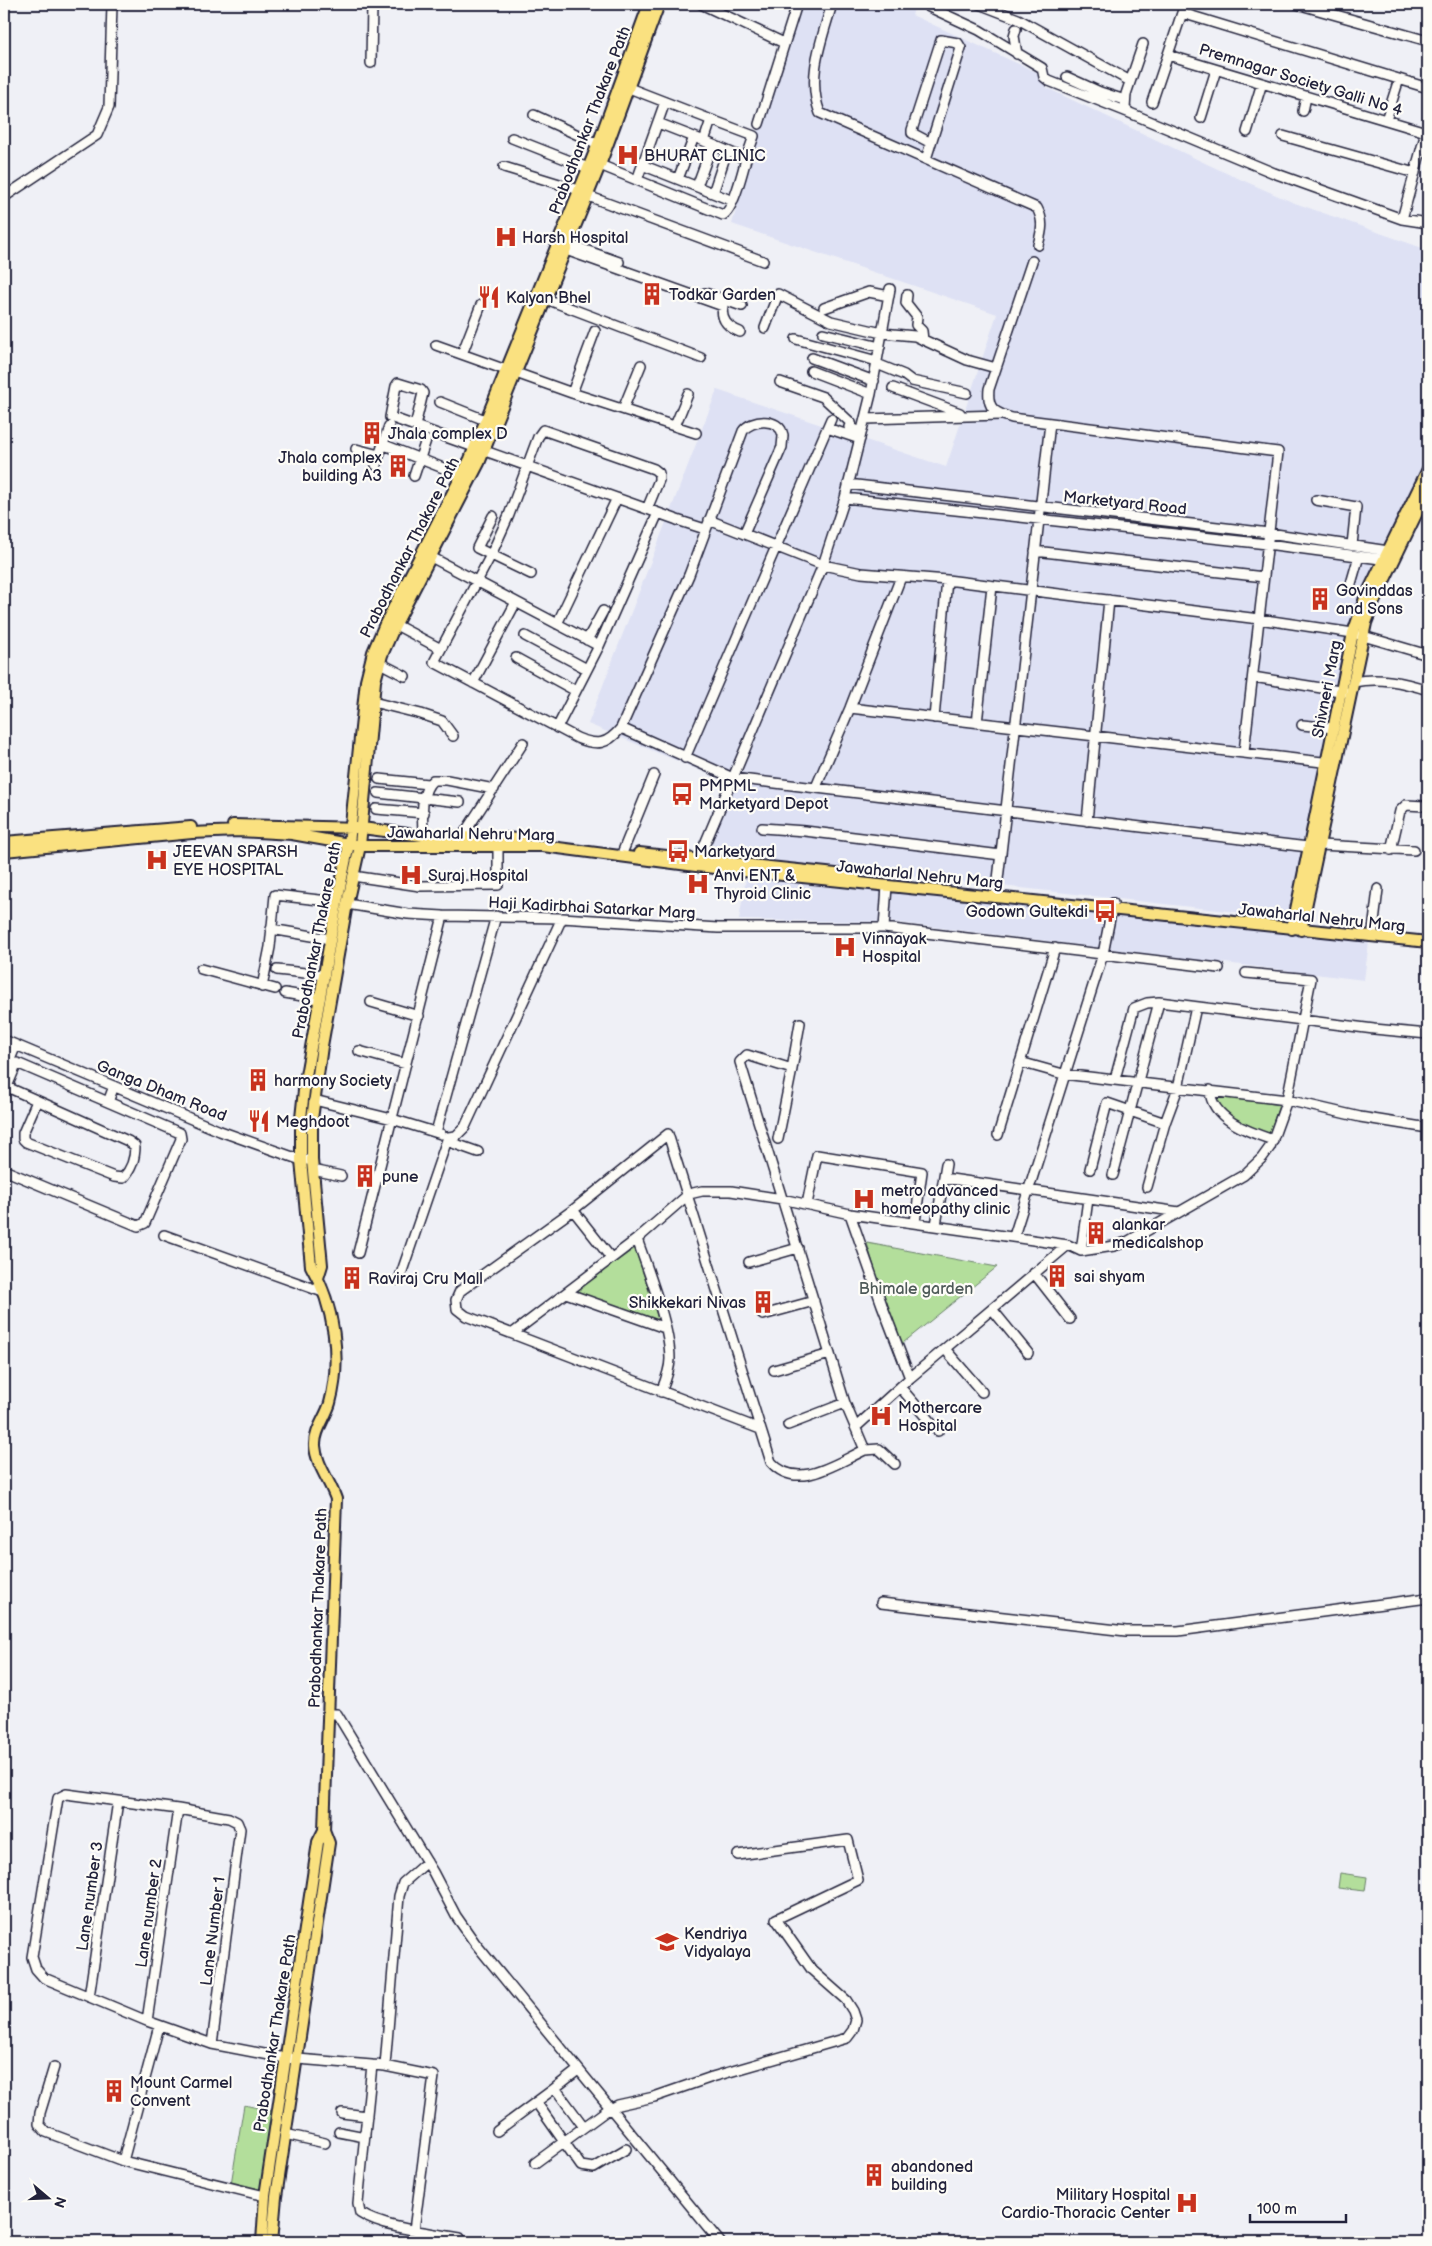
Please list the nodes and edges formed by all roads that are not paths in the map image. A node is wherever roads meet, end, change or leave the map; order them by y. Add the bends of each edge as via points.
1 (112, 4) edge
2 (372, 4) edge
3 (649, 4) edge
4 (659, 4) edge
5 (701, 4) edge
6 (797, 4) edge
7 (832, 4) edge
8 (979, 4) edge
9 (1297, 4) edge
10 (927, 6) dead end
11 (1183, 8) edge
12 (1016, 29) dead end
13 (1428, 41) edge
14 (784, 43) junction
15 (1143, 44) dead end
16 (1017, 54) junction
17 (1168, 55) junction
18 (371, 62) dead end
19 (1216, 70) junction
20 (1067, 77) dead end
21 (1399, 79) junction
22 (1130, 82) junction
23 (1262, 83) junction
24 (629, 88) junction
25 (1428, 88) edge
26 (1306, 97) junction
27 (1125, 100) junction
28 (665, 102) junction
29 (1152, 102) dead end
30 (1303, 111) dead end
31 (1130, 113) junction
32 (534, 115) dead end
33 (1201, 118) dead end
34 (709, 119) junction
35 (1386, 120) junction
36 (658, 123) junction
37 (759, 124) dead end
38 (1427, 129) edge
39 (608, 130) junction
40 (1247, 132) dead end
41 (1283, 136) dead end
42 (694, 137) junction
43 (512, 138) dead end
44 (708, 143) junction
45 (931, 143) junction
46 (598, 144) junction
47 (727, 151) junction
48 (746, 159) junction
49 (926, 159) junction
50 (600, 165) junction
51 (642, 165) junction
52 (504, 168) dead end
53 (588, 168) junction
54 (1415, 173) junction
55 (678, 179) junction
56 (637, 180) junction
57 (697, 186) junction
58 (583, 193) junction
59 (712, 193) junction
60 (4, 197) edge
61 (732, 201) junction
62 (1402, 219) junction
63 (1428, 223) edge
64 (1038, 244) dead end
65 (567, 247) junction
66 (763, 261) dead end
67 (1032, 261) dead end
68 (907, 295) dead end
69 (546, 299) junction
70 (480, 305) dead end
71 (742, 306) dead end
72 (824, 308) dead end
73 (765, 328) dead end
74 (595, 331) dead end
75 (740, 332) dead end
76 (823, 333) dead end
77 (882, 333) junction
78 (796, 339) dead end
79 (924, 340) junction
80 (436, 345) dead end
81 (880, 347) junction
82 (462, 354) junction
83 (701, 358) dead end
84 (812, 358) dead end
85 (877, 362) junction
86 (641, 365) dead end
87 (996, 368) junction
88 (811, 371) dead end
89 (511, 372) junction
90 (874, 380) junction
91 (780, 382) dead end
92 (893, 388) dead end
93 (572, 393) junction
94 (967, 393) dead end
95 (688, 394) dead end
96 (871, 394) junction
97 (440, 402) dead end
98 (623, 409) junction
99 (1001, 415) junction
100 (964, 416) junction
101 (865, 419) junction
102 (485, 420) junction
103 (1050, 423) junction
104 (389, 426) dead end
105 (415, 426) junction
106 (675, 426) junction
107 (696, 433) dead end
108 (861, 436) junction
109 (426, 440) dead end
110 (382, 444) junction
111 (356, 449) dead end
112 (479, 449) junction
113 (379, 455) junction
114 (420, 458) junction
115 (376, 465) dead end
116 (527, 466) junction
117 (1428, 469) edge
118 (462, 475) junction
119 (414, 476) dead end
120 (848, 484) junction
121 (1428, 490) edge
122 (617, 498) junction
123 (844, 498) junction
124 (1316, 500) dead end
125 (1040, 508) junction
126 (647, 509) junction
127 (658, 513) junction
128 (493, 516) dead end
129 (1039, 518) junction
130 (709, 520) junction
131 (706, 530) junction
132 (1269, 533) junction
133 (744, 534) junction
134 (1267, 544) junction
135 (1352, 545) junction
136 (777, 547) junction
137 (1035, 551) junction
138 (491, 555) junction
139 (1359, 556) junction
140 (1391, 556) junction
141 (431, 557) junction
142 (823, 565) junction
143 (531, 574) dead end
144 (901, 577) junction
145 (1264, 577) junction
146 (947, 580) junction
147 (478, 582) junction
148 (992, 586) junction
149 (1350, 587) dead end
150 (1031, 590) junction
151 (1109, 600) junction
152 (516, 602) junction
153 (603, 611) dead end
154 (1259, 619) junction
155 (557, 624) junction
156 (396, 626) junction
157 (1352, 633) junction
158 (525, 636) dead end
159 (1363, 636) junction
160 (587, 640) junction
161 (599, 646) junction
162 (441, 649) junction
163 (1428, 655) edge
164 (516, 658) dead end
165 (380, 663) junction
166 (587, 669) junction
167 (405, 676) dead end
168 (1252, 677) junction
169 (1353, 682) junction
170 (473, 683) junction
171 (576, 690) junction
172 (1428, 690) edge
173 (1346, 692) junction
174 (374, 702) junction
175 (850, 708) junction
176 (934, 718) junction
177 (977, 722) junction
178 (1302, 724) dead end
179 (1015, 727) junction
180 (557, 728) junction
181 (621, 728) junction
182 (1334, 728) junction
183 (453, 736) dead end
184 (1096, 736) junction
185 (523, 742) dead end
186 (1244, 752) junction
187 (685, 758) junction
188 (1331, 763) junction
189 (654, 774) dead end
190 (733, 778) junction
191 (379, 779) dead end
192 (428, 784) junction
193 (816, 787) junction
194 (494, 789) junction
195 (378, 794) dead end
196 (424, 799) junction
197 (460, 802) dead end
198 (1425, 806) dead end
199 (376, 809) dead end
200 (1006, 811) junction
201 (424, 813) junction
202 (1087, 821) junction
203 (351, 828) junction
204 (362, 828) junction
205 (762, 828) dead end
206 (320, 833) junction
207 (422, 836) junction
208 (462, 838) junction
209 (4, 842) edge
210 (502, 843) junction
211 (355, 845) junction
212 (1320, 845) junction
213 (1308, 847) junction
214 (1391, 850) junction
215 (1414, 850) dead end
216 (4, 851) edge
217 (623, 851) junction
218 (1001, 855) junction
219 (697, 862) junction
220 (353, 876) junction
221 (887, 886) junction
222 (1378, 888) dead end
223 (996, 894) junction
224 (342, 903) junction
225 (1112, 907) junction
226 (443, 916) junction
227 (496, 916) junction
228 (562, 918) junction
229 (1297, 926) junction
230 (884, 928) junction
231 (271, 929) junction
232 (1373, 931) junction
233 (1428, 936) edge
234 (330, 939) junction
235 (1428, 942) edge
236 (1055, 948) junction
237 (1103, 954) junction
238 (1219, 968) dead end
239 (201, 969) dead end
240 (277, 970) dead end
241 (1246, 972) dead end
242 (324, 975) junction
243 (262, 986) junction
244 (275, 989) dead end
245 (285, 993) dead end
246 (320, 998) junction
247 (371, 1002) dead end
248 (1159, 1002) junction
249 (1196, 1007) junction
250 (419, 1016) junction
251 (1302, 1020) junction
252 (800, 1023) dead end
253 (1428, 1034) edge
254 (4, 1040) edge
255 (16, 1046) junction
256 (359, 1051) dead end
257 (1020, 1062) junction
258 (406, 1064) junction
259 (792, 1069) junction
260 (4, 1074) edge
261 (1063, 1074) junction
262 (1115, 1079) junction
263 (1138, 1082) junction
264 (114, 1086) junction
265 (1178, 1088) junction
266 (5, 1090) edge
267 (1210, 1090) junction
268 (314, 1100) junction
269 (1287, 1100) junction
270 (38, 1101) junction
271 (108, 1102) junction
272 (1131, 1110) junction
273 (392, 1119) junction
274 (1165, 1123) junction
275 (1428, 1128) edge
276 (436, 1132) junction
277 (998, 1134) dead end
278 (448, 1139) junction
279 (778, 1139) dead end
280 (1273, 1140) junction
281 (478, 1152) dead end
282 (308, 1163) junction
283 (946, 1164) dead end
284 (1090, 1169) dead end
285 (4, 1170) edge
286 (1113, 1175) dead end
287 (341, 1176) dead end
288 (944, 1178) junction
289 (1148, 1187) dead end
290 (1028, 1190) junction
291 (689, 1194) junction
292 (782, 1199) junction
293 (1088, 1199) junction
294 (807, 1204) junction
295 (573, 1210) junction
296 (1179, 1212) junction
297 (850, 1214) junction
298 (915, 1222) junction
299 (936, 1225) junction
300 (164, 1235) dead end
301 (1014, 1236) junction
302 (638, 1238) junction
303 (1068, 1245) junction
304 (798, 1248) junction
305 (1082, 1251) junction
306 (358, 1253) dead end
307 (612, 1258) junction
308 (749, 1262) dead end
309 (1034, 1273) junction
310 (318, 1278) junction
311 (399, 1280) dead end
312 (323, 1292) junction
313 (566, 1293) junction
314 (814, 1302) junction
315 (992, 1309) junction
316 (763, 1315) dead end
317 (1070, 1319) dead end
318 (665, 1328) junction
319 (513, 1333) junction
320 (944, 1349) junction
321 (1028, 1353) dead end
322 (830, 1354) junction
323 (774, 1370) dead end
324 (910, 1378) junction
325 (900, 1387) junction
326 (661, 1392) junction
327 (982, 1392) dead end
328 (845, 1403) junction
329 (788, 1425) dead end
330 (856, 1427) junction
331 (760, 1429) junction
332 (938, 1430) dead end
333 (865, 1450) junction
334 (895, 1464) dead end
335 (1428, 1598) edge
336 (881, 1603) dead end
337 (329, 1714) junction
338 (118, 1800) junction
339 (178, 1809) junction
340 (738, 1855) dead end
341 (427, 1862) junction
342 (89, 1997) junction
343 (147, 2021) junction
344 (159, 2026) junction
345 (212, 2044) junction
346 (290, 2058) junction
347 (372, 2065) junction
348 (386, 2066) junction
349 (54, 2067) dead end
350 (578, 2070) junction
351 (555, 2088) junction
352 (536, 2102) junction
353 (610, 2108) junction
354 (342, 2113) dead end
355 (364, 2116) junction
356 (584, 2127) junction
357 (497, 2131) dead end
358 (339, 2132) dead end
359 (285, 2134) junction
360 (362, 2136) junction
361 (563, 2142) junction
362 (325, 2144) dead end
363 (626, 2149) dead end
364 (124, 2161) junction
365 (535, 2163) dead end
366 (265, 2196) junction
367 (414, 2230) junction
368 (460, 2238) dead end
369 (262, 2242) edge
370 (272, 2242) edge
371 (720, 2242) edge

1 - 60 street via 109,107 97,135
2 - 18 street
3 - 39 main road, Prabodhankar Thakare Path
4 - 24 main road, Prabodhankar Thakare Path
5 - 14 street
6 - 14 street
7 - 49 street via 816,62 814,88 820,113
8 - 22 street via 1018,18
9 - 13 street
10 - 16 street via 979,30
11 - 17 street
11 - 21 street
12 - 16 street
14 - 37 street
15 - 22 street
16 - 31 street via 1042,68 1044,77 1050,81
17 - 19 street, Premnagar Society Galli No 4
17 - 29 street
19 - 23 street, Premnagar Society Galli No 4
19 - 33 street
20 - 27 street
21 - 25 street
21 - 35 street
22 - 27 street
23 - 26 street, Premnagar Society Galli No 4
23 - 40 street
24 - 28 street
24 - 39 main road, Prabodhankar Thakare Path
26 - 30 street
26 - 35 street, Premnagar Society Galli No 4
27 - 31 street via 1125,109
28 - 34 street
28 - 36 street
31 - 62 street via 1274,173
32 - 46 street
34 - 44 street
34 - 48 street via 754,136
35 - 38 street, Premnagar Society Galli No 4
36 - 42 street
36 - 51 street
38 - 54 street
39 - 46 main road, Prabodhankar Thakare Path
39 - 50 main road, Prabodhankar Thakare Path
41 - 54 street
42 - 44 street
42 - 55 street
43 - 53 street
44 - 47 street
44 - 57 street
45 - 45 street via 961,48 958,43 948,40 942,40 912,130 916,137
45 - 49 street
46 - 53 main road, Prabodhankar Thakare Path
47 - 48 street
47 - 59 street
48 - 61 street
49 - 64 street via 1037,208 1043,230
50 - 56 street
50 - 58 main road, Prabodhankar Thakare Path
51 - 55 street
51 - 56 street
52 - 58 street
53 - 58 main road, Prabodhankar Thakare Path
54 - 62 street
55 - 57 street
56 - 61 street via 724,215
57 - 59 street
58 - 65 main road, Prabodhankar Thakare Path
58 - 66 street
58 - 89 main road, Prabodhankar Thakare Path
59 - 61 street
62 - 63 street
65 - 69 main road, Prabodhankar Thakare Path
65 - 71 street
65 - 75 street via 723,306 721,314 724,321
67 - 87 street
68 - 79 street via 906,304 916,317 916,325 922,330
69 - 83 street
69 - 89 main road, Prabodhankar Thakare Path
70 - 82 street
72 - 77 street via 869,292 890,292
73 - 77 street via 778,294 831,322
74 - 93 street
76 - 81 street
77 - 79 street
77 - 81 street
78 - 85 street
79 - 87 street via 967,360
80 - 82 street
81 - 85 street
82 - 89 street
84 - 90 street
85 - 90 street
85 - 94 street via 912,381
86 - 98 street
87 - 99 street via 988,400
88 - 96 street
89 - 93 street
89 - 102 main road, Prabodhankar Thakare Path
89 - 112 main road, Prabodhankar Thakare Path
90 - 96 street
91 - 108 street via 823,397
92 - 100 street
93 - 98 street
95 - 106 street
96 - 101 street
97 - 102 street
98 - 106 street
99 - 100 street
99 - 103 street
100 - 101 street
101 - 108 street
102 - 112 main road, Prabodhankar Thakare Path
103 - 125 street
103 - 132 street via 1278,452
104 - 110 street
105 - 105 street via 390,417 398,383 421,390 423,394
105 - 112 street
106 - 107 street
108 - 120 street
108 - 136 street via 829,424
109 - 114 street
110 - 113 street
110 - 114 street
111 - 113 street
112 - 116 street
112 - 118 main road, Prabodhankar Thakare Path
112 - 141 main road, Prabodhankar Thakare Path
113 - 115 street
114 - 118 street
114 - 119 street
116 - 122 street
116 - 126 street via 538,437 543,430 548,431 654,469 659,480
116 - 138 street
117 - 140 main road, Shivneri Marg
118 - 203 main road, Prabodhankar Thakare Path via 373,652 366,680
120 - 123 street
120 - 125 street, Marketyard Road
121 - 140 main road, Shivneri Marg
122 - 126 street
122 - 155 street
123 - 129 street, Marketyard Road
123 - 142 street
124 - 135 street via 1356,508
125 - 129 street
125 - 132 street, Marketyard Road
126 - 127 street
127 - 131 street
127 - 161 street
128 - 138 street via 477,548
129 - 134 street, Marketyard Road
129 - 137 street
130 - 131 street
130 - 133 street
130 - 133 street via 743,431 756,421 766,422 779,428 783,436 782,447
131 - 181 street
132 - 134 street
132 - 135 street, Marketyard Road
133 - 136 street
134 - 139 street, Marketyard Road
134 - 145 street
135 - 140 street, Marketyard Road
136 - 142 street
136 - 187 street
137 - 145 street
137 - 150 street
138 - 143 street
138 - 147 street
139 - 140 street, Marketyard Road
139 - 149 street
140 - 157 main road, Shivneri Marg via 1365,598
140 - 159 main road, Shivneri Marg
141 - 147 street
141 - 156 main road, Prabodhankar Thakare Path
142 - 144 street
142 - 190 street
144 - 146 street
144 - 175 street
145 - 154 street
146 - 148 street
146 - 176 street
147 - 152 street
147 - 162 street
148 - 150 street
148 - 177 street
150 - 151 street
150 - 179 street
151 - 154 street
151 - 184 street
152 - 155 street
152 - 170 street
153 - 160 street
154 - 157 street
154 - 168 street
155 - 160 street
156 - 162 street
156 - 165 main road, Prabodhankar Thakare Path
157 - 159 street
157 - 173 main road, Shivneri Marg
158 - 166 street
159 - 163 street
159 - 169 main road, Shivneri Marg
160 - 161 street
161 - 166 street
162 - 170 street via 434,662
164 - 171 street
165 - 167 street
165 - 174 main road, Prabodhankar Thakare Path
166 - 171 street
168 - 173 street
168 - 186 street
169 - 172 street via 1377,679
169 - 173 main road, Shivneri Marg
170 - 180 street
171 - 180 street
173 - 182 main road, Shivneri Marg
173 - 188 main road, Shivneri Marg
174 - 183 street via 442,722
174 - 204 main road, Prabodhankar Thakare Path
175 - 176 street
175 - 193 street
176 - 177 street
177 - 179 street
178 - 182 street
179 - 184 street
179 - 200 street
180 - 181 street via 588,743 602,743 613,738
181 - 187 street
182 - 188 main road, Shivneri Marg
184 - 186 street
184 - 202 street
185 - 194 street
186 - 188 street
187 - 190 street
188 - 212 main road, Shivneri Marg
188 - 213 main road, Shivneri Marg
189 - 217 street
190 - 193 street
190 - 219 street
191 - 192 street
192 - 194 street via 439,779
192 - 196 street
193 - 200 street
194 - 208 street
195 - 196 street
196 - 197 street
196 - 201 street
198 - 214 street via 1406,805 1400,811
199 - 201 street
200 - 202 street
200 - 218 street
201 - 207 street
202 - 213 street
203 - 204 main road, Jawaharlal Nehru Marg
203 - 206 main road, Jawaharlal Nehru Marg
203 - 211 main road, Prabodhankar Thakare Path
204 - 207 main road, Jawaharlal Nehru Marg
204 - 211 main road, Prabodhankar Thakare Path
205 - 218 street
206 - 209 main road via 248,824
206 - 211 main road, Jawaharlal Nehru Marg
206 - 216 main road via 192,833
207 - 208 main road, Jawaharlal Nehru Marg
208 - 210 main road, Jawaharlal Nehru Marg
210 - 211 main road, Jawaharlal Nehru Marg
210 - 217 main road, Jawaharlal Nehru Marg via 544,840
210 - 219 main road, Jawaharlal Nehru Marg
210 - 220 street via 498,885 420,886
211 - 220 main road, Prabodhankar Thakare Path
211 - 224 main road, Prabodhankar Thakare Path
212 - 213 street
212 - 214 street
212 - 229 main road, Shivneri Marg
213 - 229 main road, Shivneri Marg
214 - 215 street
217 - 219 main road, Jawaharlal Nehru Marg
218 - 223 street
219 - 221 main road, Jawaharlal Nehru Marg
219 - 223 main road, Jawaharlal Nehru Marg
220 - 224 main road, Prabodhankar Thakare Path
221 - 223 main road, Jawaharlal Nehru Marg
221 - 230 street
222 - 232 street
223 - 225 main road, Jawaharlal Nehru Marg
224 - 226 street, Haji Kadirbhai Satarkar Marg
224 - 231 street, Haji Kadirbhai Satarkar Marg via 275,896
224 - 234 main road, Prabodhankar Thakare Path
224 - 268 main road, Prabodhankar Thakare Path
225 - 229 main road, Jawaharlal Nehru Marg
225 - 237 street
226 - 227 street, Haji Kadirbhai Satarkar Marg
226 - 250 street
227 - 228 street, Haji Kadirbhai Satarkar Marg
227 - 276 street
228 - 230 street, Haji Kadirbhai Satarkar Marg via 718,928
228 - 278 street via 465,1127
229 - 232 main road, Jawaharlal Nehru Marg
229 - 235 main road, Jawaharlal Nehru Marg
230 - 236 street, Haji Kadirbhai Satarkar Marg
231 - 234 street
231 - 243 street
232 - 233 main road, Jawaharlal Nehru Marg
234 - 242 main road, Prabodhankar Thakare Path
236 - 237 street, Haji Kadirbhai Satarkar Marg
236 - 257 street
237 - 238 street, Haji Kadirbhai Satarkar Marg
237 - 261 street
239 - 243 street
240 - 242 street
241 - 251 street via 1311,979
242 - 246 main road, Prabodhankar Thakare Path
243 - 244 street
245 - 246 street
246 - 282 main road, Prabodhankar Thakare Path via 301,1118
247 - 250 street
248 - 249 street
248 - 262 street via 1134,1008
248 - 263 street
249 - 251 street
249 - 265 street
250 - 258 street
251 - 253 street
251 - 269 street
252 - 259 street
254 - 255 street, Ganga Dham Road
255 - 260 street
255 - 264 street, Ganga Dham Road
256 - 258 street
257 - 261 street
257 - 277 street
258 - 273 street
259 - 279 street
259 - 292 street via 747,1055 740,1062
261 - 262 street
261 - 290 street
262 - 263 street
263 - 265 street
263 - 272 street
264 - 271 street
264 - 282 street, Ganga Dham Road via 220,1131
265 - 267 street
265 - 274 street
266 - 270 street
266 - 271 street via 17,1063
267 - 269 street
267 - 280 street via 1211,1099 1229,1120
268 - 273 street
268 - 282 main road, Prabodhankar Thakare Path
269 - 275 street
269 - 280 street
270 - 270 street via 135,1146 129,1172 123,1178 114,1177 22,1139
271 - 285 street via 180,1133 181,1139 145,1223 138,1226
272 - 274 street
272 - 284 street via 1107,1103
272 - 286 street
273 - 276 street
273 - 306 street
274 - 289 street
276 - 278 street
278 - 281 street
278 - 311 street
280 - 296 street via 1262,1158 1244,1175
282 - 287 street, Ganga Dham Road
282 - 310 main road, Prabodhankar Thakare Path via 322,1265
282 - 310 main road, Prabodhankar Thakare Path via 311,1266
283 - 288 street
288 - 290 street
288 - 299 street
290 - 293 street
290 - 301 street
291 - 292 street via 731,1190
291 - 295 street via 668,1134
291 - 302 street
291 - 331 street
292 - 294 street
292 - 304 street
293 - 296 street
293 - 305 street
294 - 297 street
294 - 298 street via 817,1155 922,1172
295 - 307 street
295 - 319 street via 460,1291 456,1300 457,1310
296 - 305 street via 1126,1242
297 - 298 street
297 - 324 street
298 - 299 street
299 - 301 street
300 - 312 street
301 - 303 street
302 - 307 street
302 - 318 street
303 - 305 street
303 - 309 street
304 - 308 street
304 - 314 street
307 - 313 street
309 - 315 street
309 - 317 street
310 - 312 main road, Prabodhankar Thakare Path
312 - 337 main road, Prabodhankar Thakare Path via 335,1347 332,1395 314,1444 336,1499
313 - 318 street
313 - 319 street
314 - 316 street
314 - 322 street
315 - 320 street
315 - 321 street
318 - 326 street via 670,1358
319 - 326 street
320 - 324 street
320 - 327 street
322 - 323 street
322 - 328 street
324 - 325 street
325 - 330 street
325 - 332 street
326 - 331 street
328 - 329 street
328 - 330 street
330 - 333 street
331 - 333 street via 771,1462 790,1475 808,1476
333 - 334 street via 879,1449
335 - 336 street via 1178,1630 1126,1631
337 - 341 street via 337,1714
337 - 346 main road, Prabodhankar Thakare Path via 324,1830 328,1843
338 - 339 street
338 - 342 street, Lane number 3
338 - 342 street via 66,1794 58,1798 32,1957 44,1978
339 - 343 street, Lane number 2
339 - 345 street, Lane Number 1 via 229,1818 237,1822 240,1829
340 - 353 street via 848,1840 858,1880 776,1919 812,1970 846,2000 856,2020 853,2030 847,2038 826,2046
341 - 348 street via 403,1883 399,1896
341 - 350 street via 456,1916 475,1943
342 - 343 street
343 - 344 street
344 - 345 street
344 - 364 street
345 - 346 street
346 - 347 street
346 - 359 main road, Prabodhankar Thakare Path
346 - 366 main road, Prabodhankar Thakare Path
347 - 348 street
347 - 355 street
348 - 367 street via 434,2076
349 - 364 street via 39,2124 46,2132
350 - 351 street
350 - 353 street
351 - 352 street
351 - 356 street
352 - 357 street
352 - 361 street
353 - 356 street
353 - 371 street
354 - 355 street
355 - 360 street
356 - 361 street
358 - 360 street
359 - 362 street
359 - 370 main road, Prabodhankar Thakare Path
360 - 367 street via 360,2213
361 - 363 street via 581,2166 588,2168 594,2168
361 - 365 street
364 - 366 street
366 - 369 main road, Prabodhankar Thakare Path
367 - 368 street

